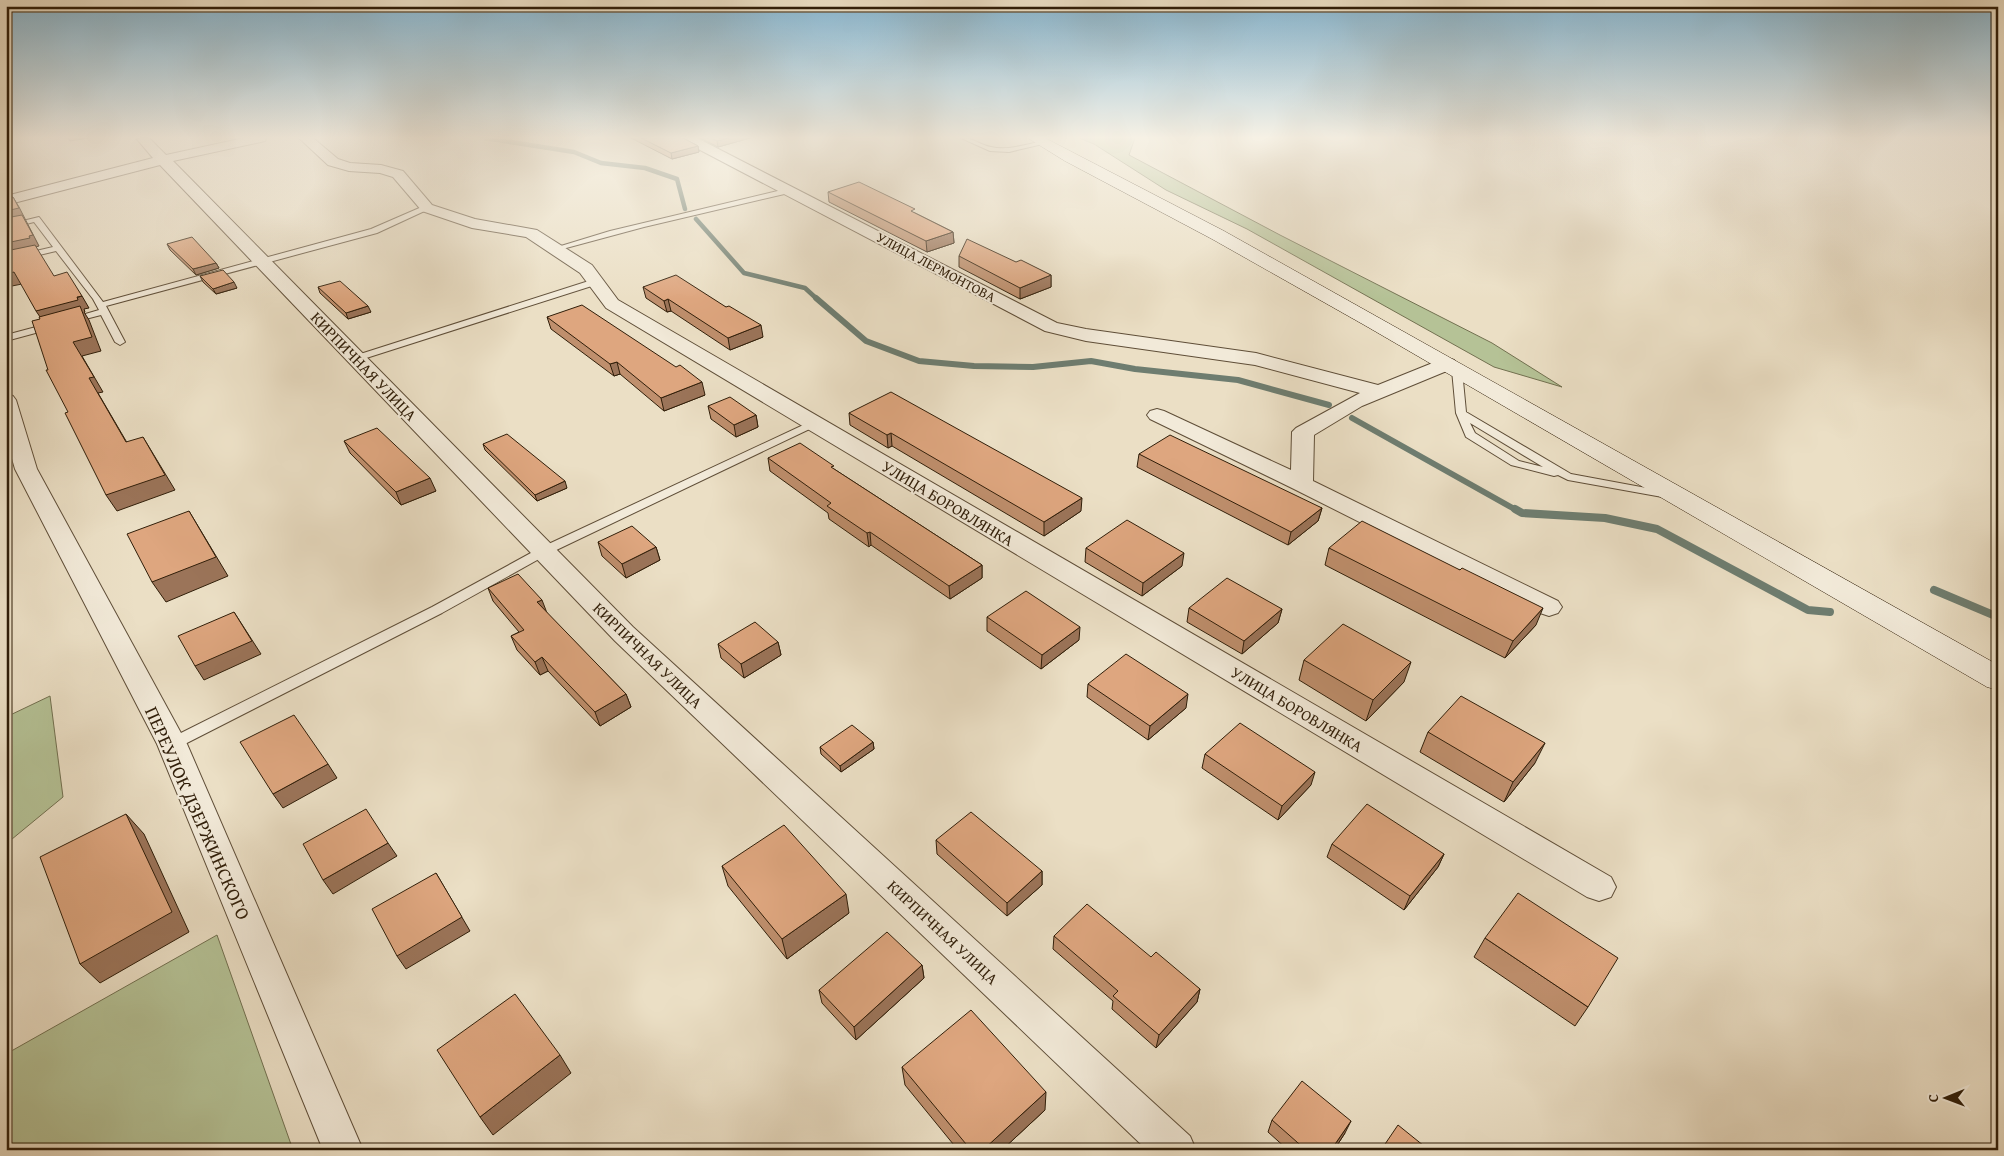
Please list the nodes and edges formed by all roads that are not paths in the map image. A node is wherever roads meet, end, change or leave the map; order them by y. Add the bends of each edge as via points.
1 (42, 192) edge
2 (195, 192) edge
3 (413, 192) edge
4 (782, 192) edge
5 (794, 192) edge
6 (1137, 192) edge
7 (11, 200) edge
8 (427, 208) junction
9 (6, 227) edge
10 (58, 248) junction
11 (555, 249) junction
12 (262, 260) junction
13 (6, 261) edge
14 (595, 282) junction
15 (102, 308) junction
16 (6, 338) edge
17 (120, 342) dead end
18 (357, 358) junction
19 (1452, 367) junction
20 (1380, 392) junction
21 (1157, 416) dead end
22 (8, 421) edge
23 (814, 424) junction
24 (1302, 484) junction
25 (1680, 498) junction
26 (544, 551) junction
27 (1549, 606) dead end
28 (1998, 679) edge
29 (172, 744) junction
30 (1599, 887) dead end
31 (343, 1150) edge
32 (1176, 1150) edge

1 - 7 street
2 - 12 street, КИРПИЧНАЯ УЛИЦА
3 - 8 street
4 - 11 lane via 662,219
5 - 20 street, УЛИЦА ЛЕРМОНТОВА via 1051,327 1086,335 1256,359
6 - 19 main road
8 - 11 street, УЛИЦА БОРОВЛЯНКА via 472,223 530,233
8 - 12 lane via 374,231
9 - 10 lane via 36,219
10 - 13 lane
10 - 15 lane
11 - 14 street, УЛИЦА БОРОВЛЯНКА via 586,269
12 - 15 lane
12 - 18 street, КИРПИЧНАЯ УЛИЦА
14 - 18 lane
14 - 23 street, УЛИЦА БОРОВЛЯНКА via 612,304
15 - 16 lane
15 - 17 lane
18 - 26 street, КИРПИЧНАЯ УЛИЦА
19 - 20 street
19 - 25 main road
19 - 25 lane via 1461,413 1568,477
20 - 24 street via 1355,402 1303,432
21 - 24 street
22 - 29 street, ПЕРЕУЛОК ДЗЕРЖИНСКОГО via 26,469
23 - 26 lane
23 - 30 street, УЛИЦА БОРОВЛЯНКА
24 - 27 street
25 - 28 main road
26 - 29 lane via 437,610
26 - 32 street, КИРПИЧНАЯ УЛИЦА via 624,634
29 - 31 street, ПЕРЕУЛОК ДЗЕРЖИНСКОГО

